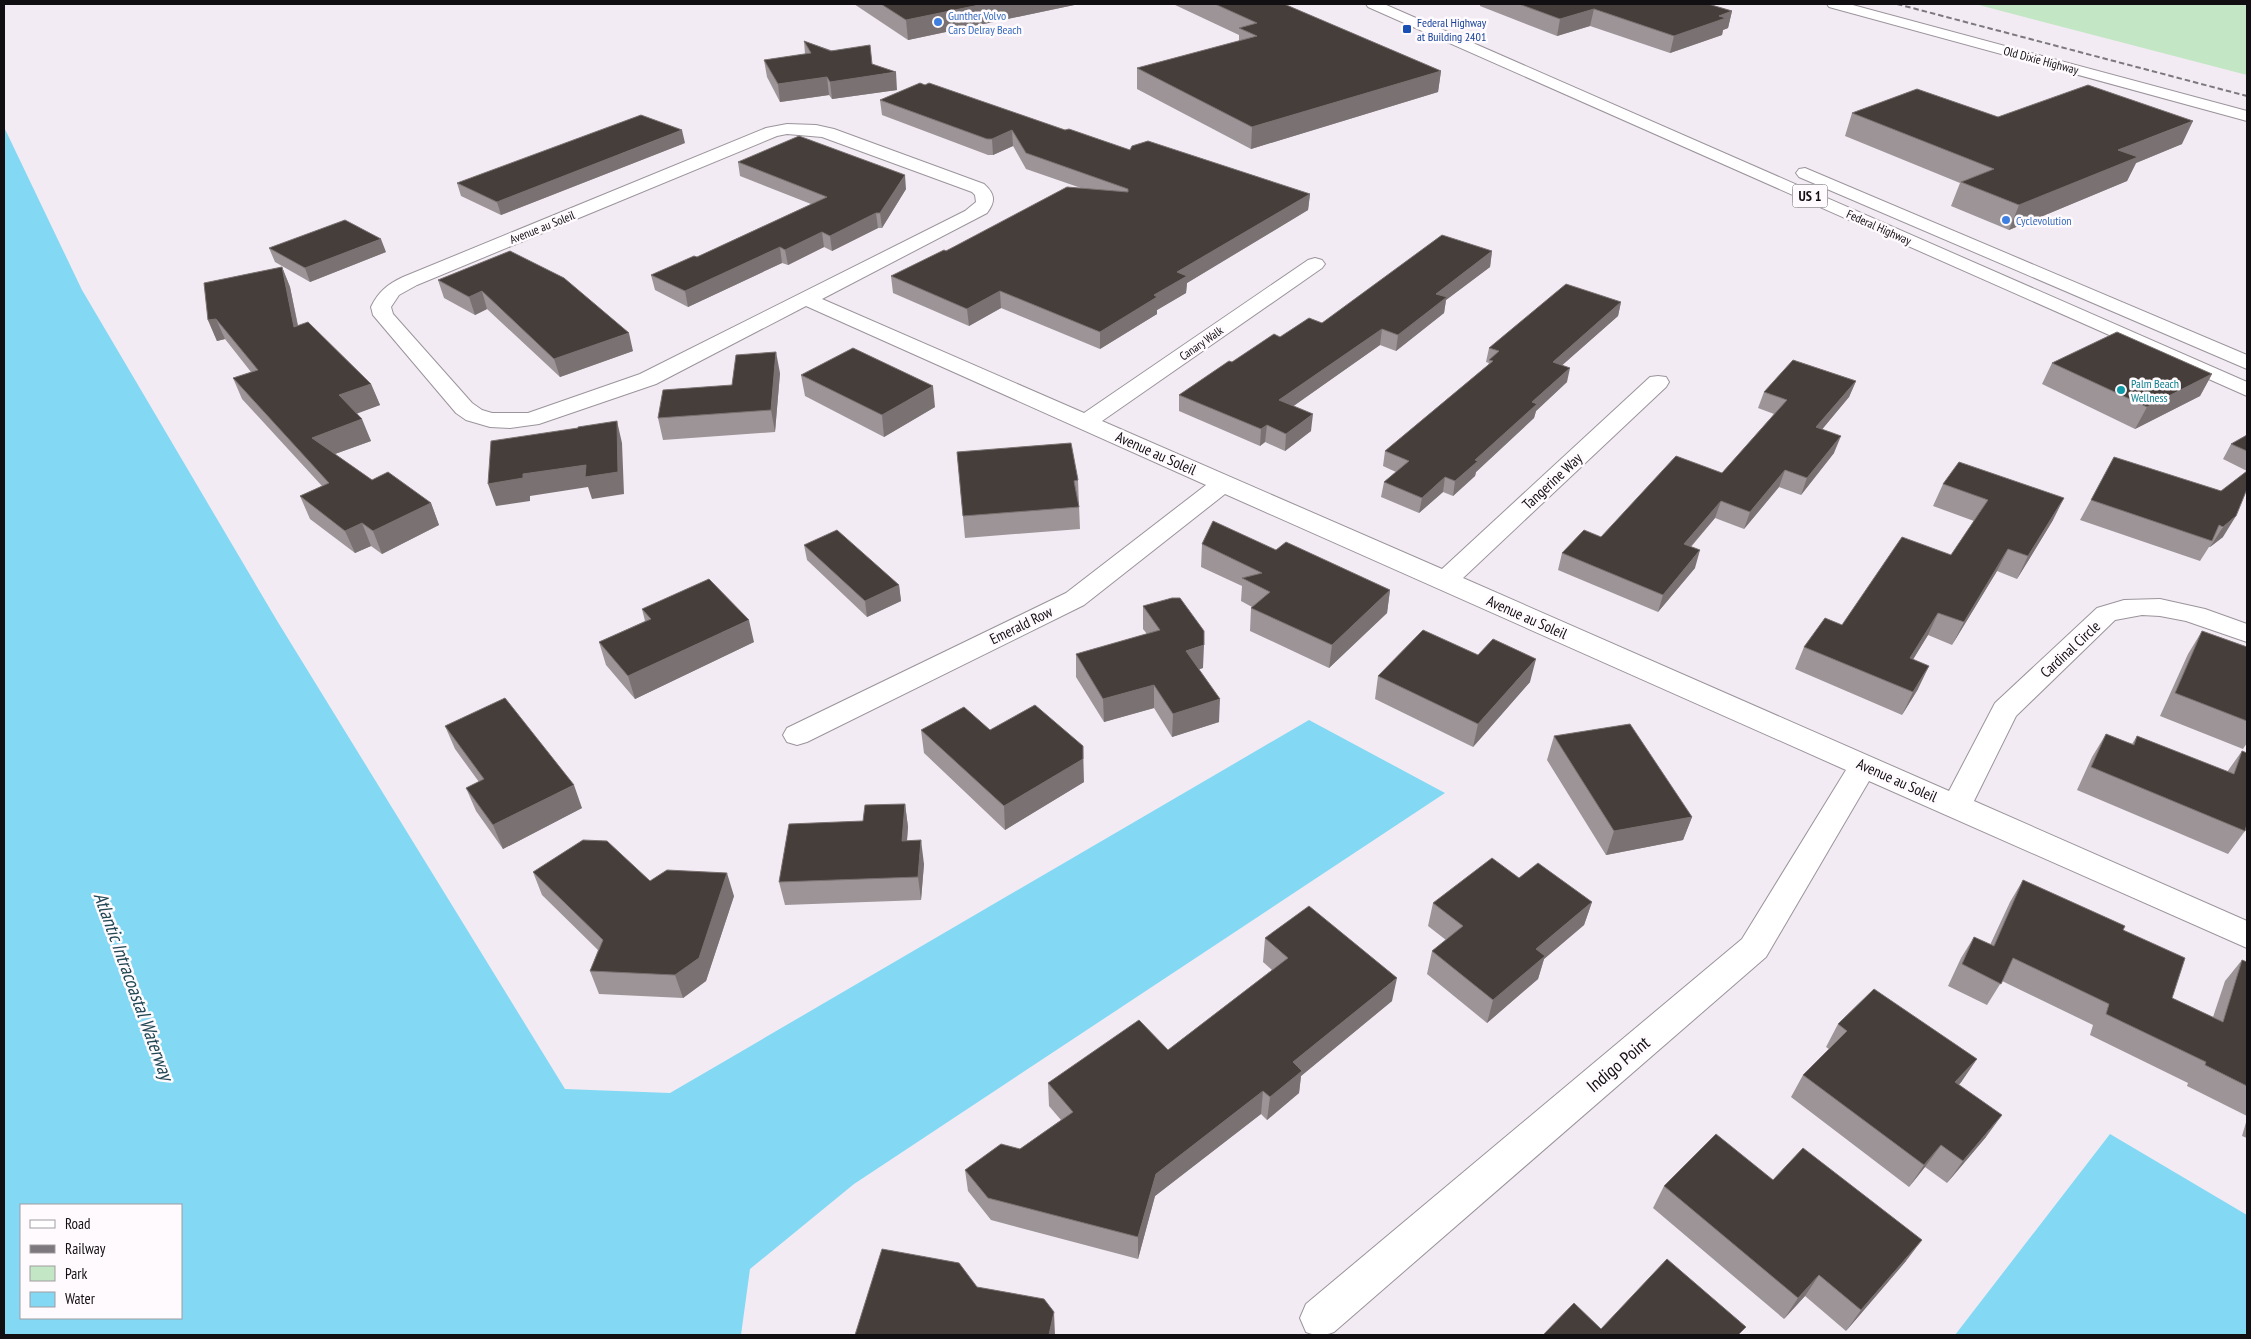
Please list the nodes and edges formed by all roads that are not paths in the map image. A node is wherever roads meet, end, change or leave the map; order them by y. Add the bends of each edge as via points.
1 (1373, 4) edge
2 (1410, 4) edge
3 (1834, 4) edge
4 (1539, 59) dead end
5 (2247, 116) edge
6 (1790, 167) dead end
7 (1315, 264) dead end
8 (2016, 287) junction
9 (806, 299) junction
10 (2099, 300) junction
11 (2092, 322) junction
12 (2221, 352) junction
13 (2247, 363) edge
14 (1658, 382) dead end
15 (2247, 390) edge
16 (1086, 422) junction
17 (1224, 483) junction
18 (1445, 581) junction
19 (2247, 633) edge
20 (797, 735) dead end
21 (1864, 765) junction
22 (1956, 806) junction
23 (2247, 935) edge
24 (1320, 1318) dead end

1 - 8 street, Federal Highway / US 1
2 - 4 street
3 - 5 street, Old Dixie Highway
6 - 10 street, Federal Highway / US 1
7 - 16 street, Canary Walk
8 - 10 street via 2069,298
8 - 11 street, Federal Highway / US 1
9 - 9 street, Avenue au Soleil via 648,380 532,419 510,421 482,418 464,408 383,315 381,307 384,298 395,288 410,281 779,131 802,128 828,133 978,188 984,194 985,202 971,215
9 - 16 street, Avenue au Soleil
10 - 12 street, Federal Highway / US 1
11 - 12 street via 2141,330
11 - 15 street, Federal Highway / US 1
12 - 13 street, Federal Highway / US 1
14 - 18 street, Tangerine Way
16 - 17 street, Avenue au Soleil
17 - 18 street, Avenue au Soleil
17 - 20 street, Emerald Row via 1075,599
18 - 21 street, Avenue au Soleil
19 - 22 street, Cardinal Circle via 2172,608 2123,607 2106,614 2005,710
21 - 22 street, Avenue au Soleil
21 - 24 street, Indigo Point via 1754,948
22 - 23 street, Avenue au Soleil

